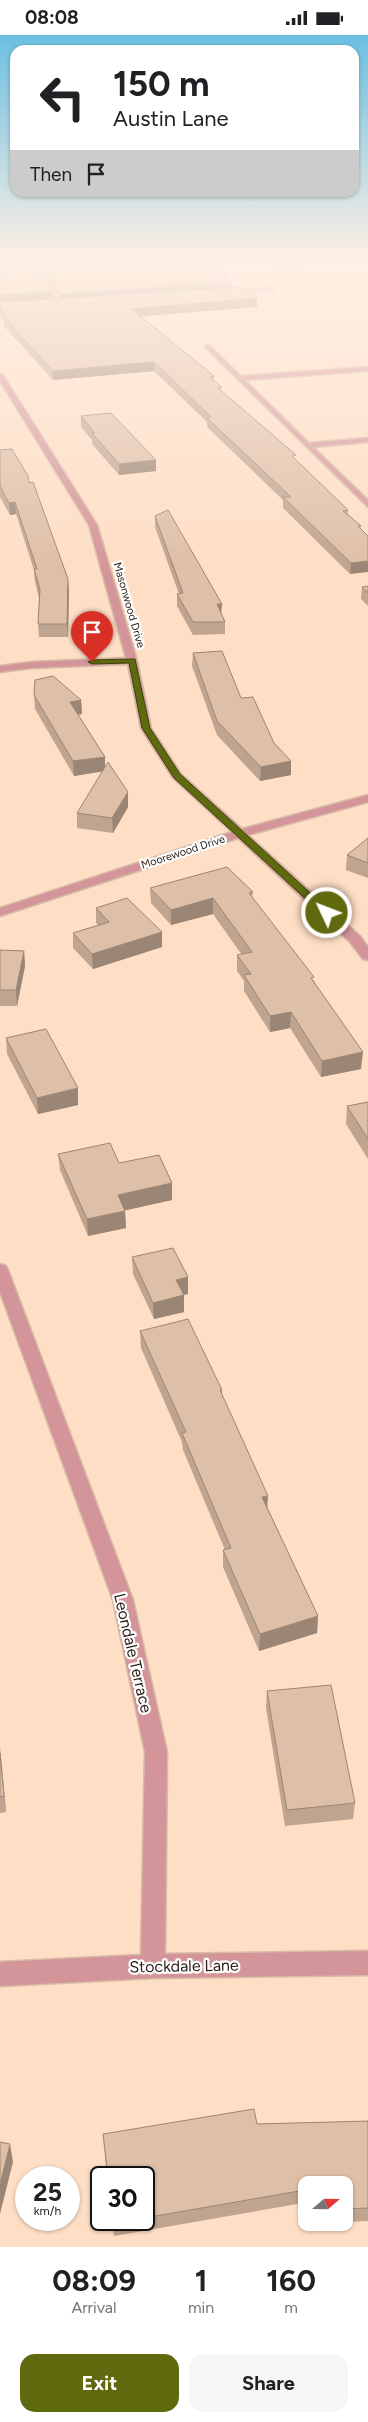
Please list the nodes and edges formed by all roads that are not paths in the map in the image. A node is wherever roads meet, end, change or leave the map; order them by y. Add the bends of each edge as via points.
1 (226, 364) edge
2 (368, 369) edge
3 (0, 375) edge
4 (240, 378) junction
5 (368, 440) edge
6 (308, 445) junction
7 (368, 505) edge
8 (132, 661) junction
9 (0, 669) edge
10 (368, 798) edge
11 (241, 833) junction
12 (0, 912) edge
13 (368, 956) edge
14 (0, 1270) edge
15 (368, 1963) edge
16 (153, 1966) junction
17 (0, 1974) edge

1 - 4 street
2 - 4 street
3 - 8 street, Masonwood Drive via 93,525
4 - 6 street
5 - 6 street
6 - 7 street
8 - 9 street
8 - 11 street, Masonwood Drive via 146,728 177,776
10 - 11 street, Moorewood Drive
11 - 12 street, Moorewood Drive
11 - 13 street, Masonwood Drive via 356,939
14 - 16 street, Leondale Terrace via 123,1600 156,1752
15 - 16 street, Stockdale Lane
16 - 17 street, Stockdale Lane

